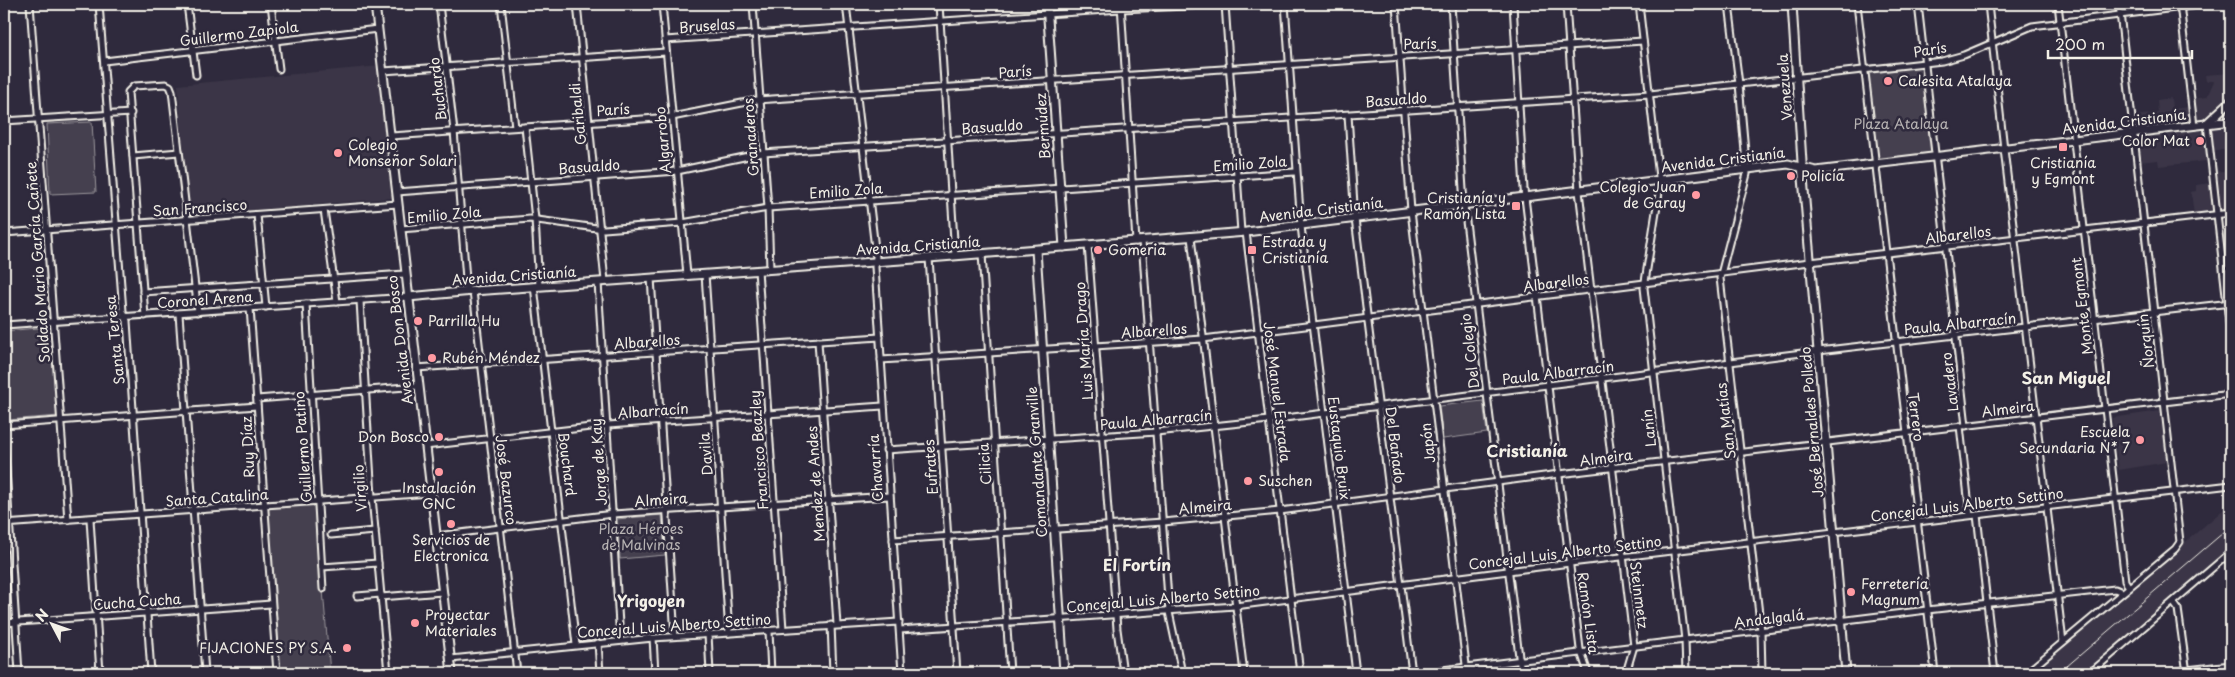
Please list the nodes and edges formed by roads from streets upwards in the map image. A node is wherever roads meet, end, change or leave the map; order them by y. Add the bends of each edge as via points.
1 (30, 4) edge
2 (99, 4) edge
3 (187, 4) edge
4 (271, 4) edge
5 (375, 4) edge
6 (380, 4) edge
7 (439, 4) edge
8 (501, 4) edge
9 (577, 4) edge
10 (662, 4) edge
11 (753, 4) edge
12 (846, 4) edge
13 (939, 4) edge
14 (1047, 4) edge
15 (1225, 4) edge
16 (1229, 4) edge
17 (1285, 4) edge
18 (1396, 4) edge
19 (1451, 4) edge
20 (1512, 4) edge
21 (1566, 4) edge
22 (1639, 4) edge
23 (1729, 4) edge
24 (1792, 4) edge
25 (1857, 4) edge
26 (1918, 4) edge
27 (1988, 4) edge
28 (2058, 4) edge
29 (2119, 4) edge
30 (2207, 4) edge
31 (2180, 5) edge
32 (1121, 6) edge
33 (1047, 14) junction
34 (2120, 14) junction
35 (2060, 20) junction
36 (940, 22) junction
37 (848, 28) junction
38 (378, 29) junction
39 (755, 34) junction
40 (665, 40) junction
41 (1643, 41) junction
42 (274, 42) junction
43 (1993, 43) junction
44 (1569, 46) junction
45 (1516, 50) junction
46 (193, 52) junction
47 (666, 52) junction
48 (1455, 54) junction
49 (1400, 56) junction
50 (583, 57) junction
51 (104, 60) junction
52 (508, 62) junction
53 (1924, 63) junction
54 (1288, 65) junction
55 (447, 67) junction
56 (278, 69) dead end
57 (1230, 69) junction
58 (1864, 70) junction
59 (383, 71) junction
60 (196, 75) dead end
61 (1126, 76) junction
62 (1797, 76) junction
63 (1052, 80) junction
64 (1739, 84) junction
65 (944, 88) junction
66 (856, 93) junction
67 (1650, 94) junction
68 (760, 100) junction
69 (1573, 100) junction
70 (2231, 101) edge
71 (1520, 103) junction
72 (1458, 107) junction
73 (1404, 110) junction
74 (130, 113) junction
75 (1348, 114) junction
76 (107, 115) junction
77 (672, 117) junction
78 (1292, 118) junction
79 (39, 119) junction
80 (4, 121) edge
81 (2231, 121) edge
82 (1234, 122) junction
83 (590, 123) junction
84 (2207, 124) junction
85 (2194, 126) junction
86 (516, 127) junction
87 (525, 128) junction
88 (1128, 128) junction
89 (454, 131) junction
90 (2134, 133) junction
91 (1056, 134) junction
92 (391, 136) junction
93 (947, 141) junction
94 (2074, 141) junction
95 (862, 146) junction
96 (2004, 149) junction
97 (179, 152) junction
98 (763, 153) junction
99 (133, 156) junction
100 (1935, 157) junction
101 (1875, 164) junction
102 (1803, 168) junction
103 (1747, 170) junction
104 (677, 172) junction
105 (1295, 172) junction
106 (1237, 176) junction
107 (596, 177) junction
108 (1660, 180) junction
109 (531, 182) junction
110 (1133, 184) junction
111 (460, 187) junction
112 (1060, 188) junction
113 (1579, 191) junction
114 (397, 192) junction
115 (951, 195) junction
116 (1525, 198) junction
117 (869, 201) junction
118 (398, 204) junction
119 (1464, 205) junction
120 (768, 208) junction
121 (324, 210) junction
122 (1411, 211) junction
123 (2231, 213) edge
124 (257, 214) junction
125 (2216, 214) junction
126 (535, 219) junction
127 (1355, 219) junction
128 (187, 220) junction
129 (682, 223) junction
130 (2144, 223) junction
131 (139, 224) junction
132 (462, 224) junction
133 (116, 225) junction
134 (1301, 226) junction
135 (400, 229) junction
136 (600, 229) junction
137 (46, 230) junction
138 (2084, 231) junction
139 (1244, 232) junction
140 (4, 233) edge
141 (1191, 237) junction
142 (2014, 240) junction
143 (1139, 241) junction
144 (1088, 245) junction
145 (1064, 247) junction
146 (1945, 248) junction
147 (1036, 250) junction
148 (982, 254) junction
149 (1886, 254) junction
150 (955, 256) junction
151 (929, 258) junction
152 (875, 262) junction
153 (1810, 262) junction
154 (770, 269) junction
155 (758, 270) junction
156 (405, 274) junction
157 (704, 274) junction
158 (1720, 274) junction
159 (687, 275) junction
160 (651, 278) junction
161 (334, 280) junction
162 (601, 282) junction
163 (264, 283) junction
164 (1644, 284) junction
165 (537, 286) junction
166 (194, 288) junction
167 (1591, 290) junction
168 (470, 291) junction
169 (143, 292) junction
170 (1537, 296) junction
171 (408, 297) junction
172 (360, 301) junction
173 (336, 302) junction
174 (306, 304) junction
175 (1476, 304) junction
176 (2229, 304) edge
177 (266, 307) junction
178 (250, 308) junction
179 (1422, 311) junction
180 (198, 312) junction
181 (2154, 313) junction
182 (179, 314) junction
183 (145, 316) junction
184 (126, 317) junction
185 (1368, 318) junction
186 (2094, 320) junction
187 (54, 322) junction
188 (4, 325) edge
189 (1312, 325) junction
190 (2025, 328) junction
191 (1258, 332) junction
192 (1956, 336) junction
193 (880, 337) junction
194 (1203, 339) junction
195 (2231, 340) edge
196 (818, 341) junction
197 (1150, 342) junction
198 (1896, 343) junction
199 (763, 346) junction
200 (1096, 346) junction
201 (710, 349) junction
202 (1042, 350) junction
203 (1818, 351) junction
204 (656, 353) junction
205 (988, 353) junction
206 (602, 357) junction
207 (935, 357) junction
208 (542, 360) junction
209 (881, 360) junction
210 (1730, 364) junction
211 (482, 365) junction
212 (416, 368) junction
213 (1654, 373) junction
214 (1602, 379) junction
215 (418, 386) junction
216 (1548, 386) junction
217 (365, 390) junction
218 (1487, 393) junction
219 (2231, 394) edge
220 (310, 395) junction
221 (257, 399) junction
222 (1434, 400) junction
223 (2164, 402) junction
224 (257, 406) junction
225 (883, 406) junction
226 (1379, 408) junction
227 (2105, 409) junction
228 (821, 410) junction
229 (187, 411) junction
230 (768, 414) junction
231 (1324, 414) junction
232 (133, 416) junction
233 (714, 418) junction
234 (2035, 418) junction
235 (1269, 420) junction
236 (61, 421) junction
237 (661, 422) junction
238 (4, 425) edge
239 (608, 425) junction
240 (1213, 426) junction
241 (1963, 426) junction
242 (551, 430) junction
243 (1156, 432) junction
244 (1907, 432) junction
245 (1102, 436) junction
246 (4, 438) edge
247 (490, 438) junction
248 (1048, 439) junction
249 (1827, 442) junction
250 (995, 443) junction
251 (425, 446) junction
252 (942, 446) junction
253 (886, 450) junction
254 (1741, 453) junction
255 (1664, 462) junction
256 (1612, 469) junction
257 (1559, 474) junction
258 (1498, 482) junction
259 (2231, 485) edge
260 (1445, 488) junction
261 (2175, 492) junction
262 (431, 493) junction
263 (889, 496) junction
264 (1390, 496) junction
265 (372, 497) junction
266 (2116, 499) junction
267 (828, 500) junction
268 (317, 501) junction
269 (775, 503) junction
270 (1335, 503) junction
271 (263, 506) junction
272 (2046, 506) junction
273 (721, 507) junction
274 (667, 510) junction
275 (194, 511) junction
276 (1280, 511) junction
277 (140, 514) junction
278 (613, 514) junction
279 (1970, 515) junction
280 (1977, 515) junction
281 (1225, 516) junction
282 (90, 519) junction
283 (68, 520) junction
284 (562, 521) junction
285 (1163, 522) junction
286 (1917, 522) junction
287 (6, 524) edge
288 (1108, 525) junction
289 (501, 529) junction
290 (1055, 530) junction
291 (375, 531) junction
292 (1834, 532) junction
293 (1000, 533) junction
294 (331, 535) dead end
295 (436, 536) junction
296 (947, 536) junction
297 (893, 540) junction
298 (1750, 542) junction
299 (1675, 551) junction
300 (2231, 552) edge
301 (1623, 558) junction
302 (378, 563) junction
303 (1570, 563) junction
304 (322, 567) junction
305 (1510, 571) junction
306 (1456, 579) junction
307 (1401, 585) junction
308 (2129, 587) junction
309 (323, 589) dead end
310 (442, 592) junction
311 (1346, 592) junction
312 (2122, 592) junction
313 (357, 596) dead end
314 (381, 596) junction
315 (2056, 596) junction
316 (1291, 599) junction
317 (2173, 602) junction
318 (271, 604) junction
319 (1988, 604) junction
320 (1236, 606) junction
321 (201, 609) junction
322 (1927, 610) junction
323 (1169, 612) junction
324 (147, 613) junction
325 (1116, 615) junction
326 (96, 616) junction
327 (1061, 619) junction
328 (1842, 621) junction
329 (16, 622) junction
330 (899, 622) junction
331 (4, 623) edge
332 (1007, 623) junction
333 (834, 625) junction
334 (953, 627) junction
335 (783, 629) junction
336 (900, 630) junction
337 (769, 631) junction
338 (1761, 631) junction
339 (729, 633) junction
340 (708, 634) junction
341 (675, 636) junction
342 (653, 638) junction
343 (1685, 640) junction
344 (620, 641) junction
345 (2063, 642) junction
346 (598, 643) junction
347 (576, 645) junction
348 (1634, 646) junction
349 (515, 651) junction
350 (1581, 653) junction
351 (450, 659) junction
352 (1520, 661) junction
353 (2231, 666) edge
354 (1467, 670) edge
355 (2187, 672) edge
356 (19, 673) edge
357 (100, 673) edge
358 (151, 673) edge
359 (205, 673) edge
360 (277, 673) edge
361 (388, 673) edge
362 (452, 673) edge
363 (517, 673) edge
364 (600, 673) edge
365 (655, 673) edge
366 (710, 673) edge
367 (772, 673) edge
368 (833, 673) edge
369 (902, 673) edge
370 (956, 673) edge
371 (1010, 673) edge
372 (1064, 673) edge
373 (1123, 673) edge
374 (1182, 673) edge
375 (1244, 673) edge
376 (1300, 673) edge
377 (1356, 673) edge
378 (1412, 673) edge
379 (1418, 673) edge
380 (1521, 673) edge
381 (1588, 673) edge
382 (1626, 673) edge
383 (1686, 673) edge
384 (1762, 673) edge
385 (1846, 673) edge
386 (1935, 673) edge
387 (1996, 673) edge
388 (2026, 673) edge
389 (2090, 673) edge
390 (2169, 673) edge

1 - 79 street, Soldado Mario García Cañete
2 - 51 street, Santa Teresa
3 - 46 street
4 - 42 street
5 - 6 street
5 - 38 street, Avenida Don Bosco
7 - 55 street, Buchardo
8 - 52 street
9 - 50 street, Garibaldi
10 - 40 street, Algarrobo
11 - 39 street, Granaderos
12 - 37 street, Chavarría
13 - 36 street
14 - 33 street, Bermúdez
15 - 16 street, Bruselas
15 - 32 street, Bruselas
15 - 57 street, José Manuel Estrada
17 - 54 street, Eustaquio Bruix
18 - 49 street, Japón
19 - 48 street, Del Colegio
20 - 45 street, Ramón Lista
21 - 44 street, Steinmetz
22 - 41 street, Lanín
23 - 64 street, San Matías
24 - 62 street, Venezuela
25 - 58 street, Terrero
26 - 53 street, Lavadero
27 - 43 street
28 - 35 street, Monte Egmont
29 - 34 street, Ñorquín
30 - 31 street, París
31 - 34 street, París
31 - 85 street
32 - 33 street, Bruselas
32 - 61 street
33 - 36 street, Bruselas
33 - 63 street, Bermúdez
34 - 35 street, París
34 - 90 street, Ñorquín
35 - 43 street, París via 2026,27
35 - 94 street, Monte Egmont
36 - 37 street, Bruselas
36 - 65 street
37 - 39 street, Bruselas
37 - 66 street, Chavarría
38 - 42 street, Guillermo Zapiola
38 - 59 street, Avenida Don Bosco
39 - 40 street, Bruselas
39 - 68 street, Granaderos
40 - 47 street, Algarrobo
41 - 44 street, París
41 - 67 street, Lanín
42 - 46 street, Guillermo Zapiola
42 - 56 street
43 - 53 street, París via 1951,59
43 - 96 street
44 - 45 street, París
44 - 69 street, Steinmetz
45 - 48 street, París
45 - 71 street, Ramón Lista
46 - 51 street, Guillermo Zapiola
46 - 60 street
47 - 50 street, Bruselas
47 - 77 street, Algarrobo
48 - 49 street, París
48 - 72 street, Del Colegio
49 - 54 street, París
49 - 73 street, Japón
50 - 52 street, Bruselas
50 - 83 street, Garibaldi
51 - 76 street, Santa Teresa
52 - 55 street, Bruselas
52 - 86 street
53 - 58 street, París
53 - 100 street, Lavadero
54 - 57 street, París
54 - 78 street, Eustaquio Bruix
55 - 59 street, Bruselas
55 - 89 street, Buchardo
57 - 61 street, París
57 - 82 street, José Manuel Estrada
58 - 62 street, París
58 - 101 street, Terrero
59 - 92 street, Avenida Don Bosco
61 - 63 street, París
61 - 88 street
62 - 64 street, París
62 - 102 street, Venezuela
63 - 65 street, París
63 - 91 street, Bermúdez
64 - 67 street, París
64 - 103 street, San Matías
65 - 66 street, París
65 - 93 street
66 - 68 street, París
66 - 95 street, Chavarría
67 - 69 street, Basualdo
67 - 108 street, Lanín
68 - 77 street, París
68 - 98 street, Granaderos
69 - 71 street, Basualdo
69 - 113 street, Steinmetz
70 - 84 street
71 - 72 street, Basualdo
71 - 116 street, Ramón Lista
72 - 73 street, Basualdo
72 - 119 street, Del Colegio
73 - 75 street, Basualdo
73 - 122 street, Japón
74 - 76 street
74 - 97 street via 128,92 134,86 170,86
74 - 99 street
75 - 78 street, Basualdo
75 - 127 street, Del Bañado
76 - 79 street
76 - 133 street, Santa Teresa
77 - 83 street, París
77 - 104 street, Algarrobo
78 - 82 street, Basualdo
78 - 105 street, Eustaquio Bruix
79 - 80 street
79 - 137 street, Soldado Mario García Cañete
81 - 84 street, Avenida Cristianía
82 - 88 street, Basualdo
82 - 106 street, José Manuel Estrada
83 - 87 street, París
83 - 107 street, Garibaldi
84 - 85 street, Avenida Cristianía
84 - 125 street
85 - 90 street, Avenida Cristianía
86 - 87 street, París
86 - 89 street, París
87 - 109 street, Bouchard
88 - 91 street, Basualdo
88 - 110 street
89 - 92 street, París
89 - 111 street, Buchardo
90 - 94 street, Avenida Cristianía
90 - 130 street, Ñorquín
91 - 93 street, Basualdo
91 - 112 street, Bermúdez
92 - 114 street, Avenida Don Bosco
93 - 95 street, Basualdo
93 - 115 street
94 - 96 street, Avenida Cristianía
94 - 138 street, Monte Egmont
95 - 98 street, Basualdo
95 - 117 street, Chavarría
96 - 100 street, Avenida Cristianía
96 - 142 street
97 - 99 street
97 - 128 street
98 - 104 street, Basualdo
98 - 120 street, Granaderos
99 - 131 street
100 - 101 street, Avenida Cristianía
100 - 146 street, Lavadero
101 - 102 street, Avenida Cristianía via 1816,171
101 - 149 street, Terrero
102 - 103 street, Avenida Cristianía via 1788,164
102 - 153 street, José Bernaldes Polledo
103 - 108 street, Avenida Cristianía
103 - 158 street, San Matías
104 - 107 street, Basualdo
104 - 129 street, Algarrobo
105 - 106 street, Emilio Zola
105 - 134 street, Eustaquio Bruix
106 - 110 street, Emilio Zola
106 - 139 street, José Manuel Estrada
107 - 109 street, Basualdo
107 - 136 street, Garibaldi
108 - 113 street, Avenida Cristianía
108 - 164 street, Lanín
109 - 111 street, Basualdo
109 - 126 street, Bouchard
110 - 112 street, Emilio Zola
110 - 143 street
111 - 114 street, Basualdo
111 - 132 street, Buchardo
112 - 115 street, Emilio Zola
112 - 145 street, Bermúdez
113 - 116 street, Avenida Cristianía
113 - 167 street, Steinmetz
114 - 118 street, Avenida Don Bosco
115 - 117 street, Emilio Zola
115 - 150 street
116 - 119 street, Avenida Cristianía
116 - 170 street, Ramón Lista
117 - 120 street, Emilio Zola
117 - 152 street, Chavarría
118 - 121 street, San Francisco
118 - 135 street, Avenida Don Bosco
119 - 122 street, Avenida Cristianía
119 - 175 street, Del Colegio
120 - 129 street, Emilio Zola
120 - 154 street, Granaderos
121 - 124 street, San Francisco
121 - 161 street
122 - 127 street, Avenida Cristianía
122 - 179 street, Japón
123 - 125 street, Albarellos
124 - 128 street, San Francisco
124 - 163 street
125 - 130 street, Albarellos
125 - 176 street
126 - 132 street, Emilio Zola
126 - 136 street, Emilio Zola
126 - 165 street, Bouchard
127 - 134 street, Avenida Cristianía
127 - 185 street, Del Bañado
128 - 131 street, San Francisco
128 - 166 street
129 - 136 street, Emilio Zola
129 - 159 street, Algarrobo
130 - 138 street, Albarellos
130 - 181 street, Ñorquín
131 - 133 street, San Francisco
131 - 169 street
132 - 135 street, Emilio Zola
132 - 168 street, Buchardo
133 - 137 street, San Francisco
133 - 184 street, Santa Teresa
134 - 139 street, Avenida Cristianía
134 - 189 street, Eustaquio Bruix
135 - 156 street, Avenida Don Bosco
136 - 162 street, Garibaldi
137 - 140 street, San Francisco
137 - 187 street, Soldado Mario García Cañete
138 - 142 street, Albarellos
138 - 186 street, Monte Egmont
139 - 141 street, Avenida Cristianía
139 - 191 street, José Manuel Estrada
141 - 143 street, Avenida Cristianía
141 - 194 street
142 - 146 street, Albarellos
142 - 190 street
143 - 144 street, Avenida Cristianía
143 - 197 street
144 - 145 street, Avenida Cristianía
144 - 200 street, Luis María Drago
145 - 147 street, Avenida Cristianía
146 - 149 street, Albarellos
146 - 192 street, Lavadero
147 - 148 street, Avenida Cristianía
147 - 202 street, Comandante Granville
148 - 150 street, Avenida Cristianía
148 - 205 street, Cilicia
149 - 153 street, Albarellos
149 - 198 street, Terrero
150 - 151 street, Avenida Cristianía
151 - 152 street, Avenida Cristianía
151 - 207 street, Eufrates
152 - 154 street, Avenida Cristianía
152 - 193 street, Chavarría
153 - 158 street, Albarellos
153 - 203 street, José Bernaldes Polledo
154 - 155 street, Avenida Cristianía
155 - 157 street, Avenida Cristianía
155 - 199 street, Francisco Beazley
156 - 161 street
156 - 171 street, Avenida Don Bosco
157 - 159 street, Avenida Cristianía
157 - 201 street, Davila
158 - 164 street, Albarellos
158 - 210 street, San Matías
159 - 160 street, Avenida Cristianía
160 - 162 street, Avenida Cristianía
160 - 204 street
161 - 163 street
161 - 173 street
162 - 165 street, Avenida Cristianía
162 - 206 street, Jorge de Kay
163 - 166 street
163 - 177 street
164 - 167 street, Albarellos
164 - 213 street, Lanín
165 - 168 street, Avenida Cristianía
165 - 208 street, Bouchard
166 - 169 street
166 - 180 street
167 - 170 street, Albarellos
167 - 214 street, Steinmetz
168 - 171 street, Avenida Cristianía
168 - 211 street, José Bazurco
169 - 183 street
170 - 175 street, Albarellos
170 - 216 street, Ramón Lista
171 - 172 street, Coronel Arena
171 - 212 street, Avenida Don Bosco
172 - 173 street, Coronel Arena
172 - 217 street, Virgilio
173 - 174 street, Coronel Arena
174 - 177 street, Coronel Arena
174 - 220 street, Guillermo Patino
175 - 179 street, Albarellos
175 - 218 street, Del Colegio
176 - 181 street, Paula Albarracín
176 - 195 street
177 - 178 street, Coronel Arena
178 - 180 street, Coronel Arena
178 - 221 street, Ruy Díaz
179 - 185 street, Albarellos
179 - 222 street, Japón
180 - 182 street, Coronel Arena
181 - 186 street, Paula Albarracín
181 - 223 street, Ñorquín
182 - 183 street, Coronel Arena
182 - 229 street
183 - 184 street, Coronel Arena
184 - 187 street, Coronel Arena
184 - 232 street, Santa Teresa
185 - 189 street, Albarellos
185 - 226 street, Del Bañado
186 - 190 street, Paula Albarracín
186 - 227 street, Monte Egmont
187 - 188 street, Coronel Arena
187 - 236 street, Soldado Mario García Cañete
189 - 191 street, Albarellos
189 - 231 street, Eustaquio Bruix
190 - 192 street, Paula Albarracín
190 - 234 street
191 - 194 street, Albarellos
191 - 235 street, José Manuel Estrada
192 - 198 street, Paula Albarracín
192 - 241 street, Lavadero
193 - 196 street, Albarellos
193 - 209 street, Chavarría
194 - 197 street, Albarellos
194 - 240 street
196 - 199 street, Albarellos
196 - 228 street, Mendez de Andes
197 - 200 street, Albarellos
197 - 243 street
198 - 203 street, Paula Albarracín
198 - 244 street, Terrero
199 - 201 street, Albarellos
199 - 230 street, Francisco Beazley
200 - 202 street, Albarellos
200 - 245 street, Luis María Drago
201 - 204 street, Albarellos
201 - 233 street, Davila
202 - 205 street, Albarellos
202 - 248 street, Comandante Granville
203 - 210 street, Paula Albarracín
203 - 249 street, José Bernaldes Polledo
204 - 206 street, Albarellos
204 - 237 street
205 - 207 street, Albarellos
205 - 250 street, Cilicia
206 - 208 street, Albarellos
206 - 239 street, Jorge de Kay
207 - 209 street, Albarellos
207 - 252 street, Eufrates
208 - 211 street, Albarellos
208 - 242 street, Bouchard
209 - 225 street, Chavarría
210 - 213 street, Paula Albarracín
210 - 254 street, San Matías
211 - 212 street, Albarellos
211 - 247 street, José Bazurco
212 - 215 street, Avenida Don Bosco
213 - 214 street, Paula Albarracín
213 - 255 street, Lanín
214 - 216 street, Paula Albarracín
214 - 256 street, Steinmetz
215 - 217 street
215 - 251 street, Avenida Don Bosco
216 - 218 street, Paula Albarracín
216 - 257 street, Ramón Lista
217 - 220 street
217 - 265 street, Virgilio
218 - 222 street, Paula Albarracín
218 - 258 street, Del Colegio
219 - 223 street, Almeira
220 - 221 street
220 - 268 street, Guillermo Patino
221 - 224 street, Ruy Díaz
222 - 226 street, Paula Albarracín
222 - 260 street, Japón
223 - 227 street, Almeira
223 - 261 street, Ñorquín
224 - 229 street
224 - 271 street, Ruy Díaz
225 - 228 street, Albarracín
225 - 253 street, Chavarría
226 - 231 street, Paula Albarracín
226 - 264 street, Del Bañado
227 - 234 street, Almeira
227 - 266 street, Monte Egmont
228 - 230 street, Albarracín
228 - 267 street, Mendez de Andes
229 - 232 street
229 - 275 street
230 - 233 street, Albarracín
230 - 269 street, Francisco Beazley
231 - 235 street, Paula Albarracín
231 - 270 street, Eustaquio Bruix
232 - 236 street
232 - 277 street, Santa Teresa
233 - 237 street, Albarracín
233 - 273 street, Davila
234 - 241 street, Almeira
234 - 272 street
235 - 240 street, Paula Albarracín
235 - 276 street, José Manuel Estrada
236 - 238 street
236 - 283 street, Soldado Mario García Cañete
237 - 239 street, Albarracín
237 - 274 street
239 - 242 street, Albarracín
239 - 278 street, Jorge de Kay
240 - 243 street, Paula Albarracín
240 - 281 street
241 - 244 street, Almeira
241 - 279 street, Lavadero
242 - 247 street, Albarracín
242 - 284 street, Bouchard
243 - 245 street, Paula Albarracín
243 - 285 street
244 - 249 street, Almeira
244 - 286 street, Terrero
245 - 248 street, Paula Albarracín
245 - 288 street, Luis María Drago
246 - 287 street
247 - 251 street, Albarracín
247 - 289 street, José Bazurco
248 - 250 street, Paula Albarracín
248 - 290 street, Comandante Granville
249 - 254 street, Almeira
249 - 292 street, José Bernaldes Polledo
250 - 252 street, Paula Albarracín
250 - 293 street, Cilicia
251 - 262 street, Avenida Don Bosco
252 - 253 street, Paula Albarracín
252 - 296 street, Eufrates
253 - 263 street, Chavarría
254 - 255 street, Almeira
254 - 298 street, San Matías
255 - 256 street, Almeira
255 - 299 street, Lanín
256 - 257 street, Almeira
256 - 301 street, Steinmetz
257 - 258 street, Almeira
257 - 303 street, Ramón Lista
258 - 260 street, Almeira
258 - 305 street, Del Colegio
259 - 261 street, Concejal Luis Alberto Settino
260 - 264 street, Almeira
260 - 306 street, Japón
261 - 266 street, Concejal Luis Alberto Settino
261 - 308 street, Ñorquín via 2179,545
262 - 265 street, Santa Catalina
262 - 295 street, Avenida Don Bosco
263 - 267 street, Almeira
263 - 297 street, Chavarría
264 - 270 street, Almeira
264 - 307 street, Del Bañado
265 - 268 street, Santa Catalina
265 - 291 street, Virgilio
266 - 272 street, Concejal Luis Alberto Settino
266 - 308 street, Monte Egmont
267 - 269 street, Almeira
267 - 333 street, Mendez de Andes
268 - 271 street, Santa Catalina
268 - 304 street, Guillermo Patino
269 - 273 street, Almeira
269 - 335 street, Francisco Beazley
270 - 276 street, Almeira
270 - 311 street, Eustaquio Bruix
271 - 275 street, Santa Catalina
271 - 318 street, Ruy Díaz
272 - 280 street, Concejal Luis Alberto Settino
272 - 315 street
273 - 274 street, Almeira
273 - 339 street, Davila
274 - 278 street, Almeira
274 - 341 street
275 - 277 street, Santa Catalina
275 - 321 street
276 - 281 street, Almeira
276 - 316 street, José Manuel Estrada
277 - 282 street, Santa Catalina
277 - 324 street, Santa Teresa
278 - 284 street, Almeira
278 - 344 street, Jorge de Kay
279 - 280 street, Concejal Luis Alberto Settino
279 - 286 street, Concejal Luis Alberto Settino
280 - 319 street
281 - 285 street, Almeira
281 - 320 street
282 - 283 street, Santa Catalina
282 - 326 street
283 - 287 street, Santa Catalina
284 - 289 street, Almeira
284 - 347 street, Bouchard
285 - 288 street, Almeira
285 - 323 street
286 - 292 street, Concejal Luis Alberto Settino
286 - 322 street, Terrero
287 - 329 street
288 - 290 street, Almeira
288 - 325 street, Luis María Drago
289 - 295 street, Almeira
289 - 349 street, José Bazurco
290 - 293 street, Almeira
290 - 327 street, Comandante Granville
291 - 294 street
291 - 302 street, Virgilio
292 - 298 street, Concejal Luis Alberto Settino
292 - 328 street, José Bernaldes Polledo
293 - 296 street, Almeira
293 - 332 street, Cilicia
295 - 310 street, Avenida Don Bosco
296 - 297 street, Almeira
296 - 334 street, Eufrates
297 - 330 street, Chavarría
298 - 299 street, Concejal Luis Alberto Settino
298 - 338 street, San Matías
299 - 301 street, Concejal Luis Alberto Settino
299 - 343 street, Lanín
300 - 317 street
301 - 303 street, Concejal Luis Alberto Settino
301 - 348 street, Steinmetz
302 - 304 street
302 - 314 street, Virgilio
303 - 305 street, Concejal Luis Alberto Settino
303 - 350 street, Ramón Lista
304 - 309 street, Guillermo Patino
305 - 306 street, Concejal Luis Alberto Settino
305 - 352 street, Del Colegio
306 - 307 street, Concejal Luis Alberto Settino
306 - 354 street, Japón
307 - 311 street, Concejal Luis Alberto Settino
307 - 378 street, Del Bañado
308 - 312 street
310 - 314 street
310 - 351 street, Avenida Don Bosco
311 - 316 street, Concejal Luis Alberto Settino
311 - 377 street, Eustaquio Bruix
312 - 315 street, Andalgalá
312 - 345 street
313 - 314 street
314 - 361 street, Virgilio
315 - 319 street, Andalgalá
315 - 345 street
316 - 320 street, Concejal Luis Alberto Settino
316 - 376 street, José Manuel Estrada
317 - 355 street via 2178,609
317 - 389 street
318 - 321 street, Cucha Cucha
318 - 360 street, Ruy Díaz
319 - 322 street, Andalgalá
319 - 387 street
320 - 323 street, Concejal Luis Alberto Settino
320 - 375 street
321 - 324 street, Cucha Cucha
321 - 359 street
322 - 328 street, Andalgalá
322 - 386 street, Terrero
323 - 325 street, Concejal Luis Alberto Settino
323 - 374 street
324 - 326 street, Cucha Cucha
324 - 358 street, Santa Teresa
325 - 327 street, Concejal Luis Alberto Settino
325 - 373 street, Luis María Drago
326 - 329 street, Cucha Cucha
326 - 357 street
327 - 332 street, Concejal Luis Alberto Settino
327 - 372 street, Comandante Granville
328 - 338 street, Andalgalá
328 - 385 street, José Bernaldes Polledo
329 - 331 street, Cucha Cucha
329 - 356 street
330 - 333 street, Concejal Luis Alberto Settino
330 - 336 street, Chavarría
332 - 334 street, Concejal Luis Alberto Settino
332 - 371 street, Cilicia
333 - 335 street, Concejal Luis Alberto Settino
333 - 368 street, Mendez de Andes
334 - 336 street, Concejal Luis Alberto Settino
334 - 370 street, Eufrates
335 - 337 street, Concejal Luis Alberto Settino
336 - 369 street, Chavarría
337 - 339 street, Concejal Luis Alberto Settino
337 - 367 street
338 - 343 street, Andalgalá
338 - 384 street, San Matías
339 - 340 street, Concejal Luis Alberto Settino
340 - 341 street, Concejal Luis Alberto Settino
340 - 366 street
341 - 342 street, Concejal Luis Alberto Settino
342 - 344 street, Concejal Luis Alberto Settino
342 - 365 street
343 - 348 street, Andalgalá
343 - 383 street, Lanín
344 - 346 street, Concejal Luis Alberto Settino
345 - 388 street
346 - 347 street, Concejal Luis Alberto Settino
346 - 364 street
347 - 349 street, Concejal Luis Alberto Settino
348 - 350 street, Andalgalá
348 - 382 street, Steinmetz
349 - 351 street, Concejal Luis Alberto Settino
349 - 363 street, José Bazurco
350 - 352 street, Andalgalá
350 - 381 street, Ramón Lista
351 - 362 street, Avenida Don Bosco
352 - 354 street, Andalgalá
352 - 380 street, Del Colegio
353 - 355 street
354 - 379 street, Andalgalá
355 - 390 street

